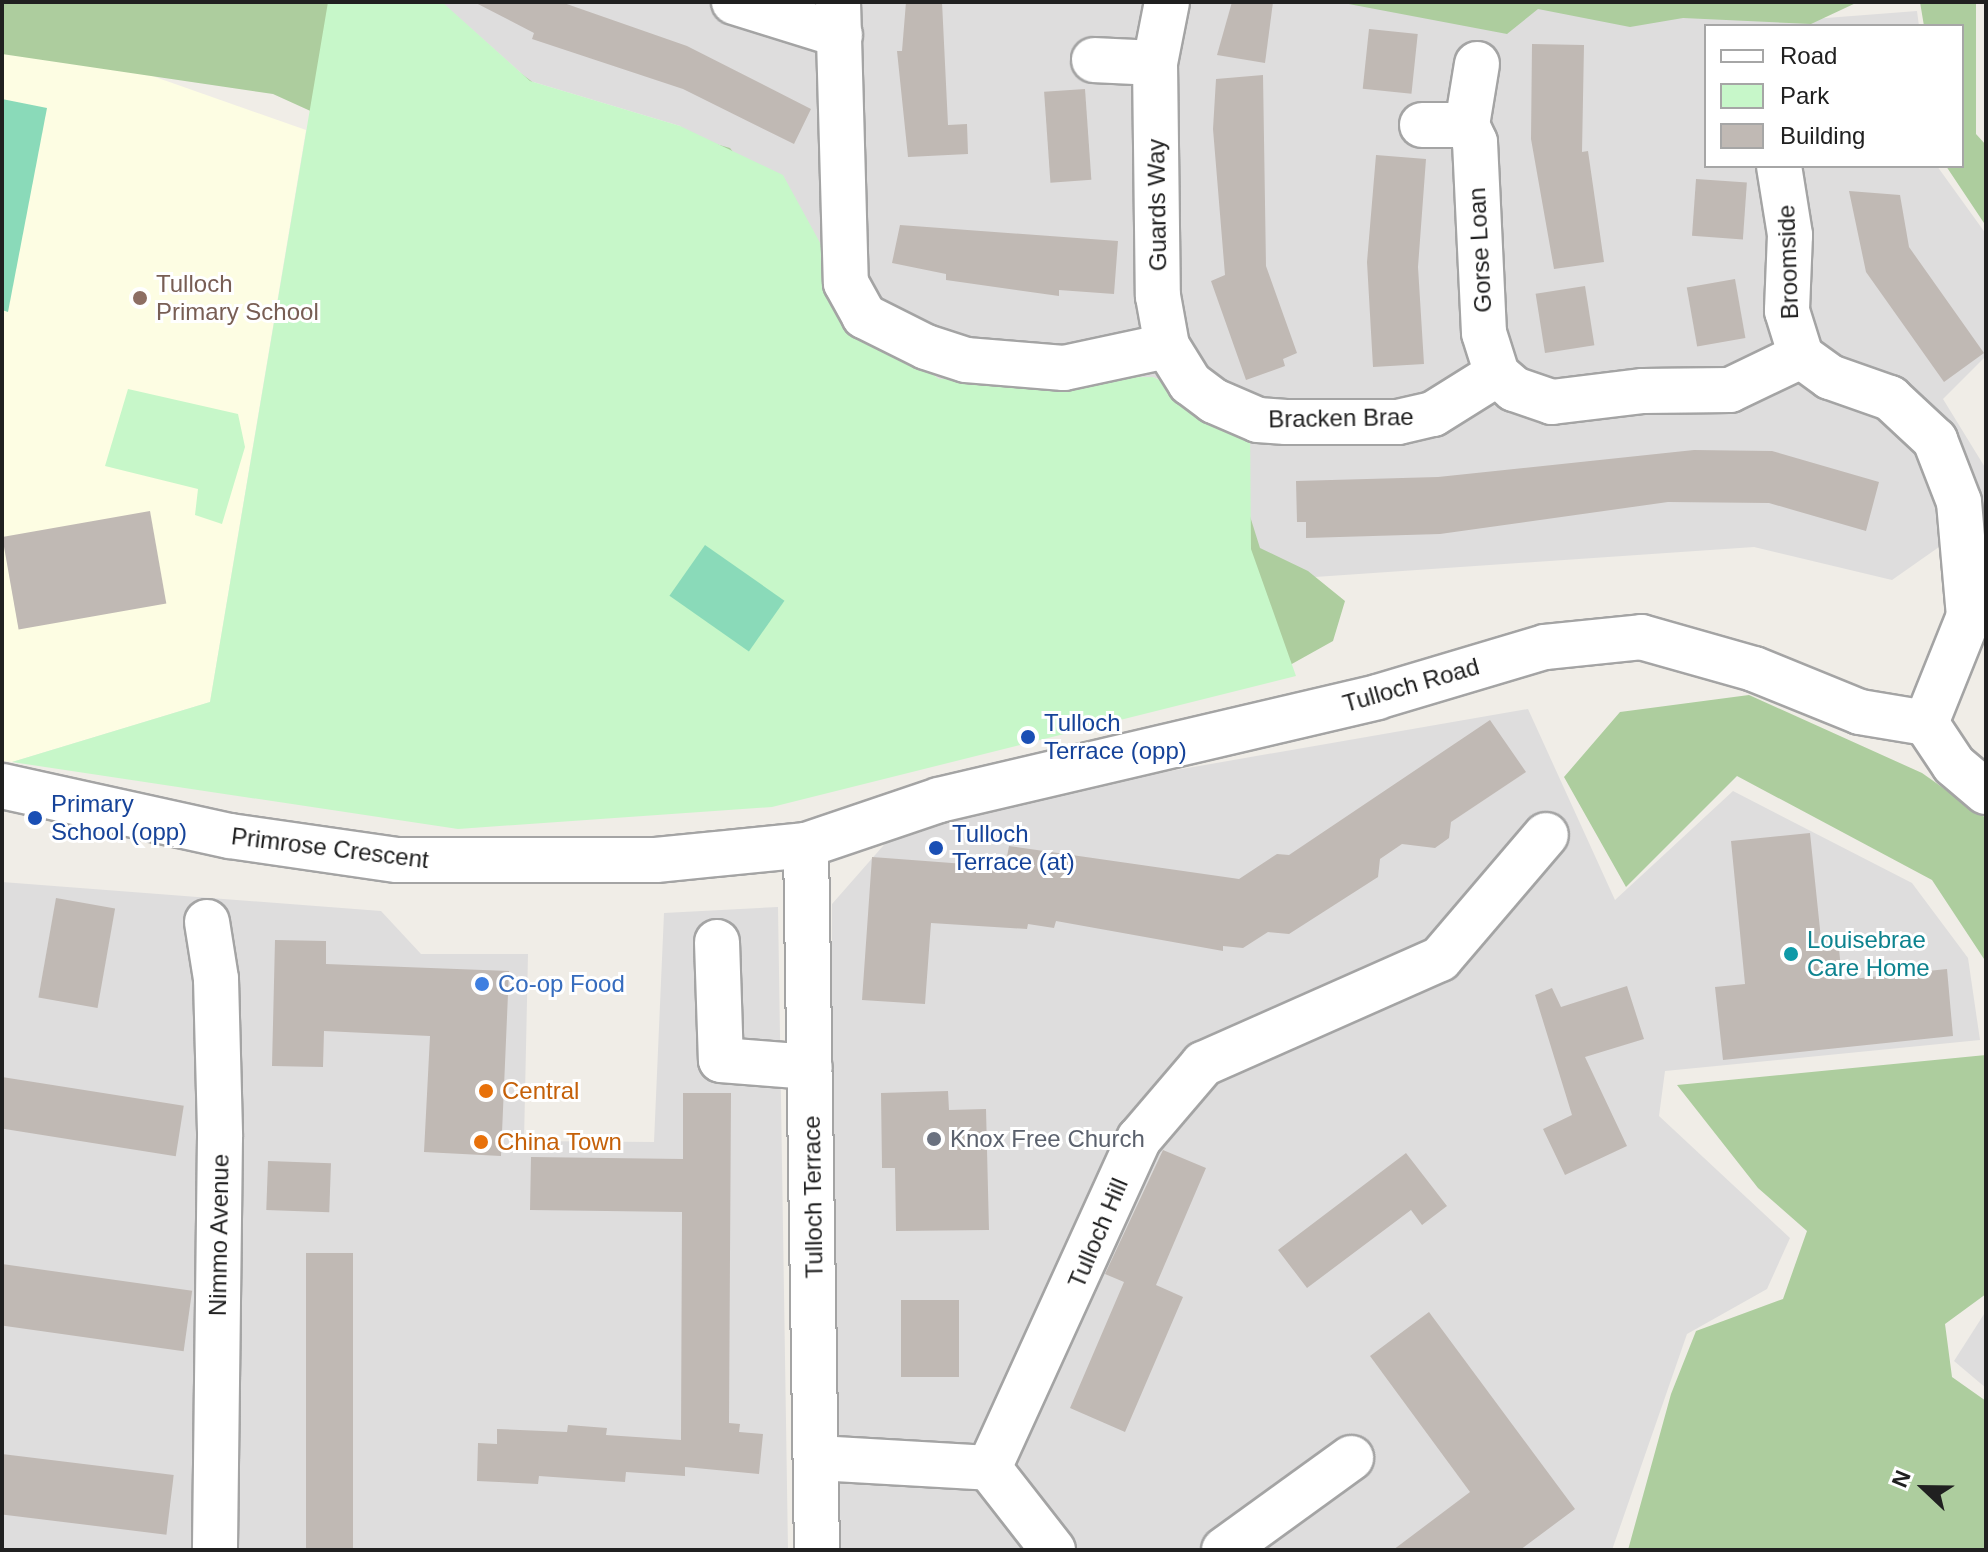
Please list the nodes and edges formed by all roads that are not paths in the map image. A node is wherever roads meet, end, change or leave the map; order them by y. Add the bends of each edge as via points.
1 (734, 2) edge
2 (1167, 2) edge
3 (839, 19) edge
4 (1094, 60) dead end
5 (1155, 63) junction
6 (1477, 64) dead end
7 (1422, 125) dead end
8 (1467, 125) junction
9 (1779, 168) edge
10 (1167, 346) junction
11 (1801, 356) junction
12 (1497, 374) junction
13 (1926, 723) junction
14 (2, 786) edge
15 (1986, 792) edge
16 (1546, 835) dead end
17 (806, 845) junction
18 (207, 922) dead end
19 (717, 942) dead end
20 (810, 1067) junction
21 (818, 1458) junction
22 (1351, 1458) dead end
23 (989, 1468) junction
24 (215, 1550) edge
25 (817, 1550) edge
26 (1053, 1550) edge
27 (1224, 1550) edge

1 - 3 street
2 - 5 street, Guards Way
3 - 10 street via 844,272 864,316 935,351 1001,365 1084,367
4 - 5 street
5 - 10 street, Guards Way via 1158,296
6 - 8 street, Gorse Loan
7 - 8 street
8 - 12 street, Gorse Loan via 1475,142 1484,333
9 - 11 street, Broomside via 1790,235 1787,311
10 - 12 street, Bracken Brae via 1190,383 1258,420 1398,422 1444,409
11 - 12 street via 1730,390 1643,391 1572,403 1535,399
11 - 13 street via 1830,377 1873,390 1907,411 1935,440 1954,479 1969,616
13 - 15 street via 1954,765
13 - 17 street, Tulloch Road via 1860,712 1754,669 1641,637 1545,647 1377,697 939,800
14 - 17 street, Primrose Crescent via 230,836 397,860 656,860
16 - 23 street, Tulloch Hill via 1440,959 1203,1064 1139,1139
17 - 20 street, Tulloch Terrace
18 - 24 street, Nimmo Avenue via 216,979 220,1137
19 - 20 street via 721,1060
20 - 21 street, Tulloch Terrace
21 - 23 street
21 - 25 street, Tulloch Terrace
22 - 27 street
23 - 26 street

